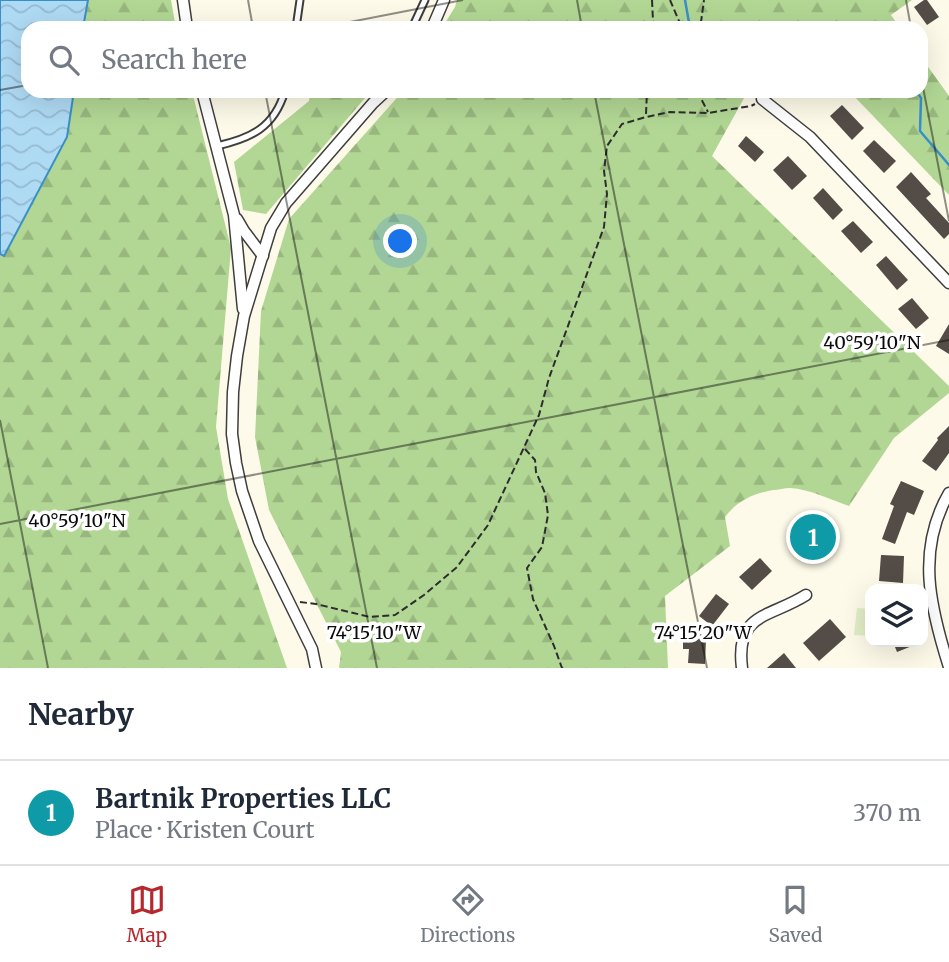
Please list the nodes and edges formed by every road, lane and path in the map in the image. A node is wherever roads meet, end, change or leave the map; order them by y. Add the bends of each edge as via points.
1 (183, 0) edge
2 (300, 0) edge
3 (425, 0) edge
4 (444, 0) edge
5 (652, 0) edge
6 (670, 0) edge
7 (704, 0) edge
8 (186, 21) edge
9 (297, 21) edge
10 (415, 21) edge
11 (435, 21) edge
12 (653, 21) edge
13 (679, 21) edge
14 (701, 21) edge
15 (204, 98) edge
16 (283, 98) edge
17 (376, 98) edge
18 (378, 98) edge
19 (647, 98) edge
20 (700, 98) edge
21 (762, 99) joint
22 (373, 103) junction
23 (708, 113) junction
24 (646, 117) junction
25 (217, 146) junction
26 (234, 215) junction
27 (262, 256) junction
28 (949, 283) edge
29 (244, 316) junction
30 (524, 448) junction
31 (949, 493) edge
32 (806, 594) dead end
33 (291, 605) junction
34 (949, 667) edge
35 (316, 668) edge
36 (565, 668) edge
37 (742, 668) edge

1 - 8 street
2 - 9 lane
3 - 10 lane
4 - 11 street
5 - 12 path
6 - 13 path
7 - 14 path
15 - 25 street
16 - 25 lane via 259,131
17 - 22 lane
18 - 22 street
19 - 24 path
20 - 23 path
21 - 23 path via 751,106
21 - 28 street via 810,137
22 - 27 street via 286,203
23 - 24 path
24 - 30 path via 622,124 607,146 604,227
25 - 26 street
26 - 27 street
26 - 29 street
27 - 29 street
29 - 33 street via 233,392 236,463 259,541
30 - 33 path via 488,525 457,567 395,615 370,617 302,601
30 - 36 path via 535,460 548,516 542,547 527,568 533,599
31 - 34 street via 935,522 928,555 930,591
32 - 37 street via 755,620 741,647
33 - 35 street

